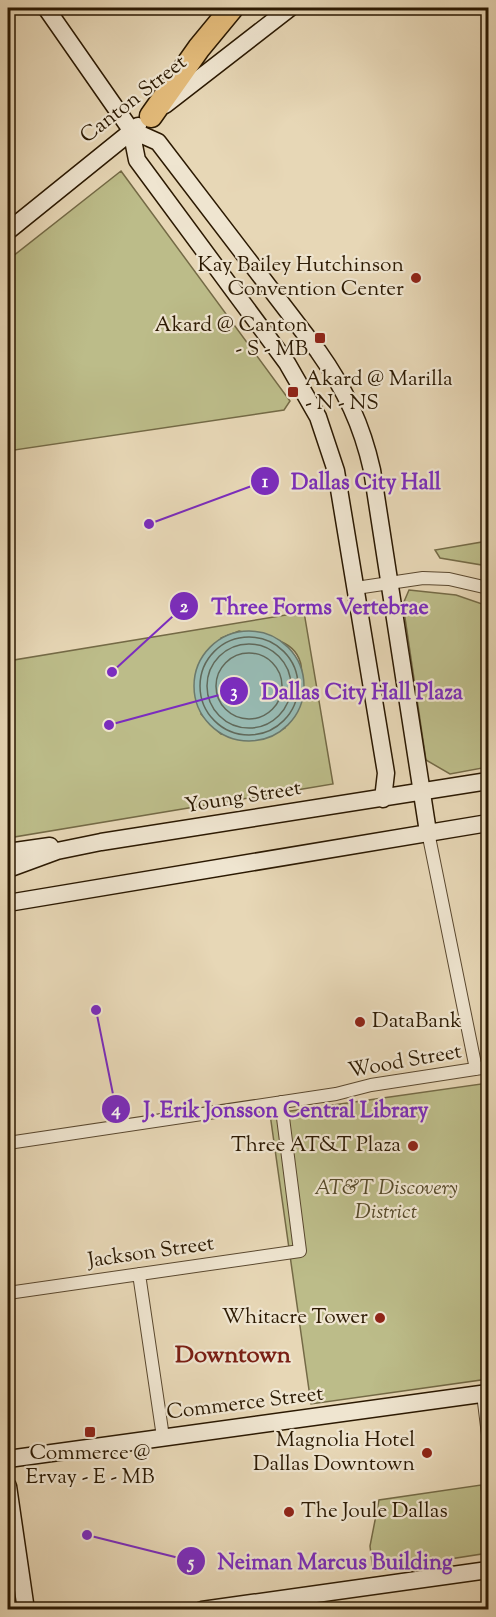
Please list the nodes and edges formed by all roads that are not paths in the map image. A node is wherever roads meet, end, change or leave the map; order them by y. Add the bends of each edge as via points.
1 (46, 8) edge
2 (232, 8) edge
3 (290, 8) edge
4 (151, 116) junction
5 (131, 130) junction
6 (8, 231) edge
7 (389, 582) junction
8 (356, 588) junction
9 (489, 588) edge
10 (489, 781) edge
11 (422, 792) junction
12 (383, 799) junction
13 (489, 823) edge
14 (428, 832) junction
15 (101, 842) junction
16 (8, 852) edge
17 (8, 869) edge
18 (8, 903) edge
19 (482, 1068) edge
20 (280, 1102) junction
21 (8, 1143) edge
22 (139, 1274) junction
23 (8, 1293) edge
24 (486, 1393) edge
25 (489, 1435) edge
26 (163, 1437) junction
27 (8, 1459) edge
28 (8, 1486) edge
29 (489, 1570) edge
30 (26, 1610) edge
31 (202, 1610) edge

1 - 5 main road
2 - 4 highway
3 - 4 main road, Canton Street
4 - 5 main road, Canton Street
5 - 6 main road, Canton Street
5 - 7 main road via 158,142 336,377 364,437
5 - 8 main road via 137,160 288,363 318,417 336,471
7 - 8 street
7 - 9 street via 449,579
7 - 11 main road
8 - 12 main road via 386,773
10 - 11 main road, Young Street
11 - 12 main road, Young Street
11 - 14 main road
12 - 15 main road, Young Street
13 - 14 main road
14 - 18 main road
14 - 19 street
15 - 16 main road
15 - 17 main road, Young Street
19 - 20 street, Wood Street
20 - 21 street, Wood Street
20 - 22 street, Jackson Street via 300,1251
22 - 23 street, Jackson Street
22 - 26 street
24 - 25 street
24 - 26 main road, Commerce Street
26 - 27 main road, Commerce Street
28 - 30 main road
29 - 31 main road

